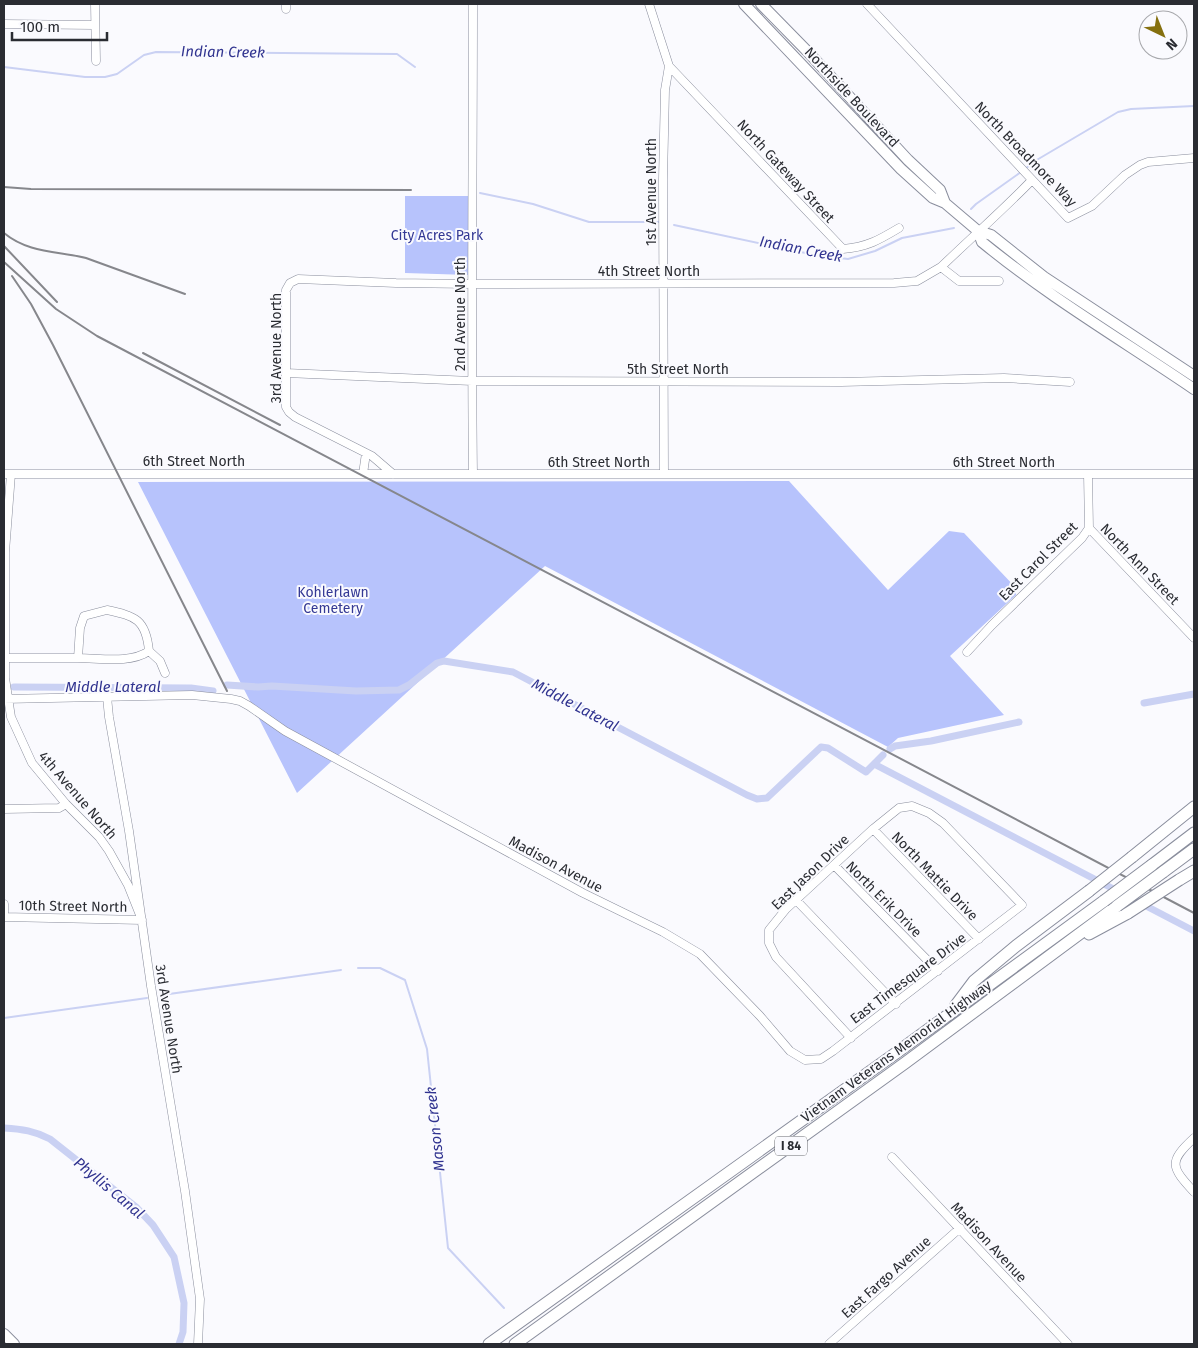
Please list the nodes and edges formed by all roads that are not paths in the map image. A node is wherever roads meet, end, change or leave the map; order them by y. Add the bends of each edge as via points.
1 (95, 4) edge
2 (473, 4) edge
3 (649, 4) edge
4 (744, 4) edge
5 (760, 4) edge
6 (867, 4) edge
7 (4, 24) edge
8 (94, 25) junction
9 (96, 61) dead end
10 (669, 66) junction
11 (1194, 158) edge
12 (1027, 174) junction
13 (945, 203) junction
14 (899, 228) dead end
15 (978, 231) junction
16 (941, 267) junction
17 (999, 281) dead end
18 (290, 283) joint
19 (472, 284) junction
20 (664, 284) junction
21 (286, 373) junction
22 (1194, 376) edge
23 (472, 381) junction
24 (664, 382) junction
25 (1070, 382) dead end
26 (1194, 389) edge
27 (366, 453) junction
28 (7, 474) edge
29 (363, 474) junction
30 (393, 474) junction
31 (473, 474) junction
32 (664, 474) junction
33 (1088, 474) junction
34 (1194, 474) edge
35 (1089, 528) junction
36 (1194, 638) edge
37 (149, 651) junction
38 (967, 652) dead end
39 (5, 658) edge
40 (78, 658) junction
41 (165, 673) dead end
42 (107, 697) junction
43 (6, 699) edge
44 (66, 804) junction
45 (1194, 807) edge
46 (4, 809) edge
47 (873, 830) junction
48 (1194, 833) edge
49 (1194, 848) edge
50 (834, 865) junction
51 (1194, 870) edge
52 (796, 900) junction
53 (4, 904) edge
54 (1022, 905) joint
55 (4, 917) edge
56 (142, 920) junction
57 (979, 939) junction
58 (1064, 945) junction
59 (938, 972) junction
60 (896, 1004) junction
61 (949, 1014) junction
62 (851, 1038) junction
63 (804, 1060) joint
64 (1194, 1138) edge
65 (892, 1157) dead end
66 (1194, 1192) edge
67 (960, 1228) junction
68 (535, 1311) junction
69 (4, 1334) edge
70 (14, 1344) edge
71 (198, 1344) edge
72 (484, 1344) edge
73 (489, 1344) edge
74 (515, 1344) edge
75 (829, 1344) edge
76 (1068, 1344) edge

1 - 8 street
2 - 19 street, 2nd Avenue North
3 - 10 street, 1st Avenue North
4 - 13 main road, Northside Boulevard via 901,169 933,198
5 - 13 main road, Northside Boulevard via 940,190
6 - 12 street, North Broadmore Way
7 - 8 street
8 - 9 street
10 - 14 street, North Gateway Street via 843,249 859,248
10 - 20 street, 1st Avenue North via 663,179
11 - 12 street, North Broadmore Way via 1140,165 1092,206 1068,218
12 - 15 street, 4th Street North via 1008,205
13 - 15 main road, Northside Boulevard
15 - 16 street, 4th Street North
15 - 22 main road, Northside Boulevard via 990,235 1044,277
15 - 26 main road, Northside Boulevard via 982,242 1038,285
16 - 17 street via 959,281
16 - 20 street, 4th Street North via 917,281 894,283
18 - 19 street, 4th Street North via 298,279
18 - 21 street, 3rd Avenue North via 286,290
19 - 20 street, 4th Street North
19 - 23 street, 2nd Avenue North
20 - 24 street, 1st Avenue North
21 - 23 street, 5th Street North
21 - 27 street, 3rd Avenue North via 286,407 289,412
23 - 24 street, 5th Street North
23 - 31 street, 2nd Avenue North
24 - 25 street, 5th Street North via 1004,378
24 - 32 street, 1st Avenue North
27 - 29 street
27 - 30 street, 3rd Avenue North
28 - 29 street, 6th Street North
28 - 39 street, 4th Avenue North
29 - 30 street, 6th Street North
30 - 31 street, 6th Street North
31 - 32 street, 6th Street North
32 - 33 street, 6th Street North
33 - 34 street, 6th Street North
33 - 35 street, East Carol Street
35 - 36 street, North Ann Street
35 - 38 street, East Carol Street
37 - 40 street via 142,656 122,659
37 - 40 street via 143,626 130,615 106,610 84,616
37 - 41 street via 160,661
39 - 40 street
39 - 43 street, 4th Avenue North
42 - 43 street, Madison Avenue
42 - 56 street, 3rd Avenue North
42 - 63 street, Madison Avenue via 192,695 240,701 271,723 700,954 790,1050
43 - 44 street, 4th Avenue North via 26,754
44 - 46 street via 58,808
44 - 56 street, 4th Avenue North via 109,851
45 - 61 highway, bridge via 974,981
47 - 50 street, East Jason Drive
47 - 54 street, East Jason Drive via 899,808 912,806 922,810 943,823
47 - 57 street, North Mattie Drive
48 - 61 highway, Vietnam Veterans Memorial Highway / I 84, bridge
49 - 58 highway, Vietnam Veterans Memorial Highway / I 84, bridge
50 - 52 street, East Jason Drive
50 - 59 street, North Erik Drive
51 - 58 highway, bridge via 1116,921
52 - 60 street
52 - 62 street, East Jason Drive via 769,930 769,943 776,957
53 - 55 street
54 - 57 street, East Timesquare Drive
55 - 56 street, 10th Street North
56 - 71 street, 3rd Avenue North via 200,1298
57 - 59 street, East Timesquare Drive
58 - 74 highway, Vietnam Veterans Memorial Highway / I 84
59 - 60 street, East Timesquare Drive
60 - 62 street, East Timesquare Drive
61 - 68 highway, Vietnam Veterans Memorial Highway / I 84
62 - 63 street, East Timesquare Drive via 821,1059
64 - 66 street via 1178,1154 1175,1163 1179,1175
65 - 67 street, Madison Avenue
67 - 75 street, East Fargo Avenue
67 - 76 street, Madison Avenue
68 - 72 highway
68 - 73 highway, Vietnam Veterans Memorial Highway / I 84
69 - 70 main road

